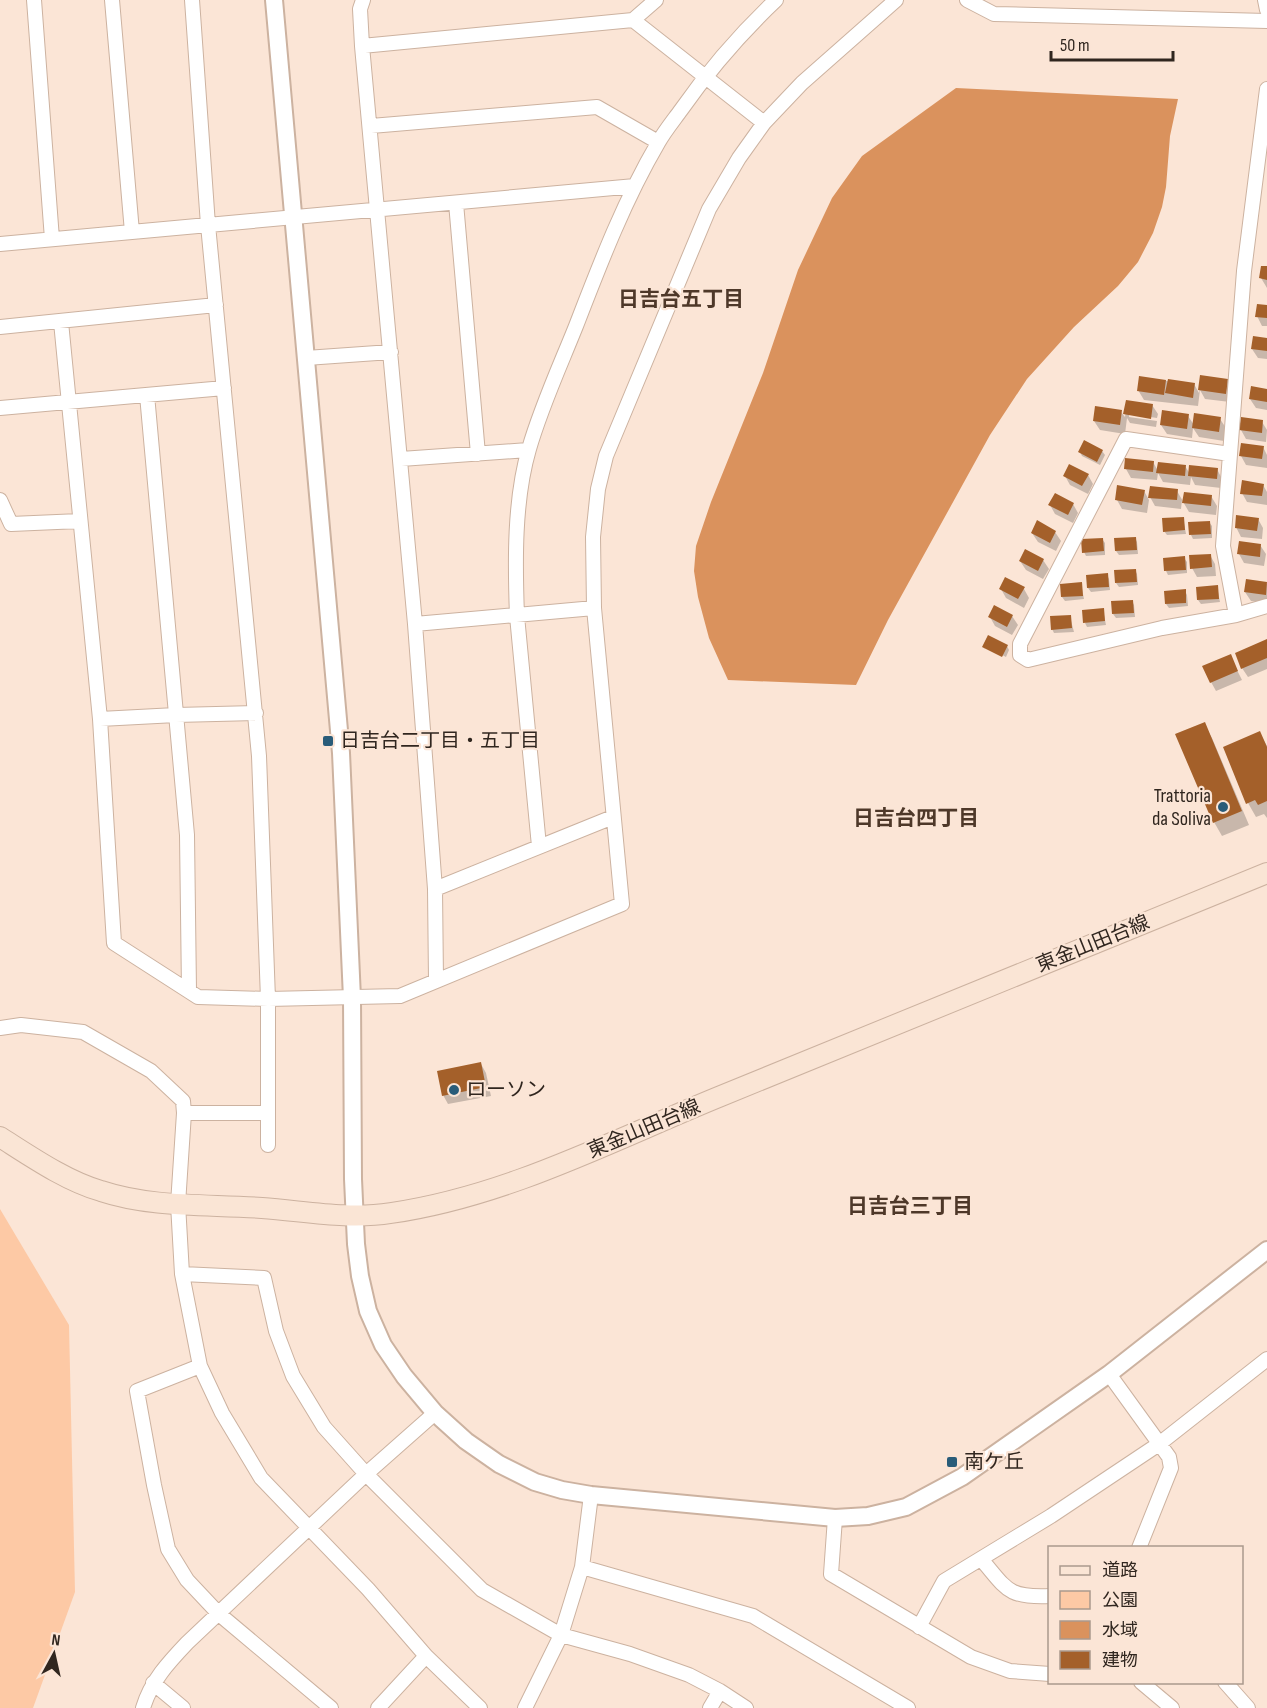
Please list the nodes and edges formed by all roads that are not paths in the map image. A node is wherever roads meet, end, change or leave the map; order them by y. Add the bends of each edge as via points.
1 (34, 0) edge
2 (112, 0) edge
3 (192, 0) edge
4 (274, 0) edge
5 (363, 0) edge
6 (656, 0) edge
7 (776, 0) edge
8 (897, 0) edge
9 (967, 0) edge
10 (1265, 0) edge
11 (1267, 10) edge
12 (633, 20) junction
13 (1267, 21) edge
14 (362, 46) junction
15 (705, 76) junction
16 (1267, 89) edge
17 (764, 123) junction
18 (370, 126) junction
19 (658, 142) junction
20 (635, 186) junction
21 (456, 203) junction
22 (377, 210) junction
23 (293, 217) junction
24 (208, 225) junction
25 (132, 232) junction
26 (52, 239) junction
27 (0, 244) edge
28 (216, 305) junction
29 (61, 322) junction
30 (0, 327) edge
31 (391, 352) junction
32 (306, 358) junction
33 (224, 388) junction
34 (147, 395) junction
35 (68, 402) junction
36 (0, 408) edge
37 (528, 450) junction
38 (478, 454) junction
39 (1230, 454) junction
40 (401, 459) junction
41 (0, 500) edge
42 (80, 520) junction
43 (1267, 606) edge
44 (594, 608) junction
45 (1236, 615) junction
46 (517, 616) junction
47 (416, 624) junction
48 (256, 713) junction
49 (176, 714) junction
50 (100, 719) junction
51 (613, 817) junction
52 (539, 846) junction
53 (1267, 873) edge
54 (435, 889) junction
55 (436, 981) junction
56 (189, 991) junction
57 (352, 998) junction
58 (268, 999) junction
59 (0, 1028) edge
60 (184, 1113) junction
61 (267, 1113) junction
62 (0, 1137) edge
63 (268, 1145) dead end
64 (178, 1204) junction
65 (355, 1215) junction
66 (1267, 1250) edge
67 (182, 1274) junction
68 (1267, 1359) edge
69 (200, 1366) junction
70 (1109, 1374) junction
71 (435, 1413) junction
72 (1159, 1443) junction
73 (366, 1474) junction
74 (591, 1495) junction
75 (835, 1518) junction
76 (308, 1528) junction
77 (1140, 1546) edge
78 (981, 1559) junction
79 (582, 1567) junction
80 (1048, 1596) edge
81 (219, 1614) junction
82 (919, 1627) junction
83 (561, 1635) junction
84 (426, 1656) junction
85 (1048, 1674) edge
86 (153, 1683) junction
87 (1142, 1684) edge
88 (1226, 1684) edge
89 (720, 1691) junction
90 (143, 1708) edge
91 (183, 1708) edge
92 (332, 1708) edge
93 (378, 1708) edge
94 (480, 1708) edge
95 (525, 1708) edge
96 (710, 1708) edge
97 (746, 1708) edge
98 (908, 1708) edge
99 (1172, 1708) edge
100 (1248, 1708) edge

1 - 26 street
2 - 25 street
3 - 24 street
4 - 23 street
5 - 14 street
6 - 12 street
7 - 15 street
8 - 17 street via 801,83
9 - 13 street via 994,14
10 - 11 street
12 - 14 street
12 - 15 street
14 - 18 street
15 - 17 street
15 - 19 street
16 - 39 street via 1244,271
17 - 44 street via 709,209 606,456 593,537
18 - 19 street via 597,107
18 - 22 street
19 - 20 street
20 - 21 street
20 - 37 street
21 - 22 street
21 - 38 street
22 - 23 street
22 - 31 street
23 - 24 street
23 - 32 street
24 - 25 street
24 - 28 street
25 - 26 street
26 - 27 street
28 - 29 street
28 - 33 street
29 - 30 street
29 - 35 street
31 - 32 street
31 - 40 street
32 - 57 street via 341,753
33 - 34 street
33 - 48 street
34 - 35 street
34 - 49 street
35 - 36 street
35 - 42 street
37 - 38 street
37 - 46 street via 516,543
38 - 40 street
39 - 45 street via 1223,546
39 - 45 street via 1126,439 1020,644 1020,655 1028,660
40 - 47 street
41 - 42 street via 11,524
42 - 50 street
43 - 45 street
44 - 46 street
44 - 51 street
46 - 47 street
46 - 52 street
47 - 54 street
48 - 49 street
48 - 58 street
49 - 50 street
49 - 56 street via 187,835
50 - 56 street via 114,943
51 - 52 street
51 - 55 street via 621,904
52 - 54 street
53 - 65 main road, 東金山田台線 via 553,1168 445,1203 388,1214
54 - 55 street
55 - 57 street via 400,996
56 - 58 street via 198,997
57 - 58 street
57 - 65 street
58 - 61 street
59 - 60 street via 21,1025 83,1032 151,1071 183,1101
60 - 61 street
60 - 64 street
61 - 63 street
62 - 64 main road, 東金山田台線 via 45,1165 100,1191
64 - 65 main road, 東金山田台線
64 - 67 street
65 - 71 street via 368,1311 404,1376
66 - 70 street
67 - 69 street
67 - 73 street via 264,1278 276,1331 293,1376 324,1427
68 - 72 street
69 - 76 street via 222,1413 261,1478
69 - 81 street via 137,1391 168,1549 187,1580
70 - 72 street
70 - 75 street via 932,1494 906,1507 868,1516
71 - 73 street
71 - 74 street via 499,1464 535,1482
72 - 77 street via 1171,1468
72 - 78 street
73 - 76 street
73 - 83 street via 482,1590
74 - 75 street
74 - 79 street
75 - 82 street via 831,1574
76 - 81 street
76 - 84 street
78 - 80 street via 1006,1589 1027,1597
78 - 82 street via 944,1581
79 - 83 street
79 - 98 street via 753,1616
81 - 86 street via 165,1666
81 - 92 street
82 - 85 street via 971,1657 1010,1671
83 - 89 street via 630,1654 689,1675
83 - 95 street
84 - 93 street
84 - 94 street
86 - 90 street
86 - 91 street
87 - 99 street
88 - 100 street
89 - 96 street
89 - 97 street

